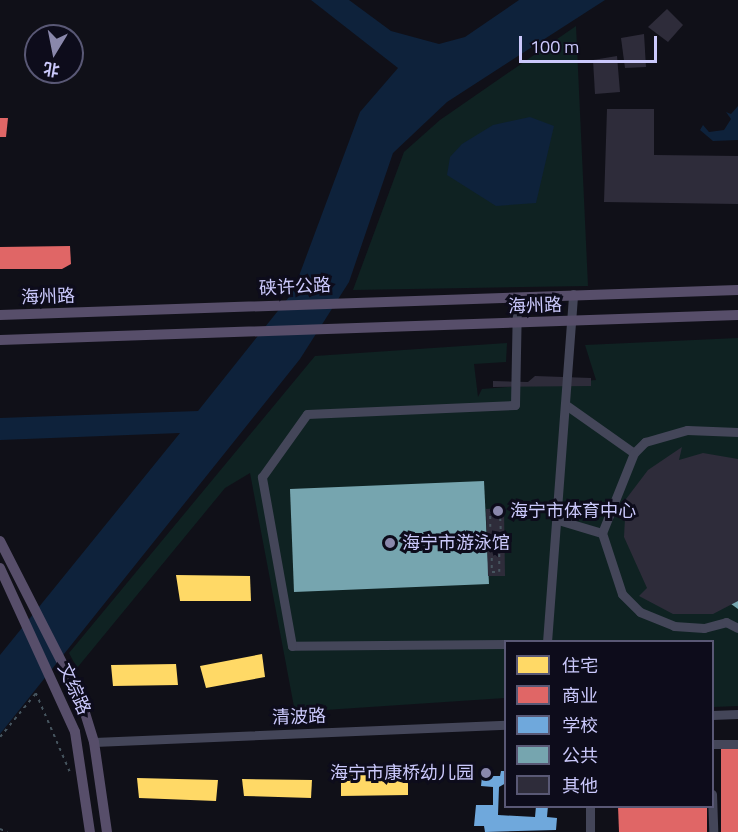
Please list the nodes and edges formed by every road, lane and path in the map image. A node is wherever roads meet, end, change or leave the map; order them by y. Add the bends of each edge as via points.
1 (738, 290) edge
2 (573, 294) junction
3 (517, 298) junction
4 (351, 301) joint
5 (241, 307) joint
6 (0, 315) edge
7 (738, 315) edge
8 (572, 321) junction
9 (516, 323) junction
10 (0, 340) edge
11 (566, 405) junction
12 (738, 432) edge
13 (634, 453) junction
14 (558, 520) junction
15 (490, 526) dead end
16 (501, 531) dead end
17 (602, 533) junction
18 (0, 541) edge
19 (499, 550) dead end
20 (492, 558) dead end
21 (0, 568) edge
22 (738, 628) edge
23 (547, 640) edge
24 (504, 644) edge
25 (738, 714) edge
26 (714, 716) edge
27 (504, 725) edge
28 (0, 737) edge
29 (94, 742) junction
30 (714, 744) edge
31 (738, 744) edge
32 (70, 773) dead end
33 (590, 808) edge
34 (712, 808) edge
35 (0, 829) edge
36 (7, 832) edge
37 (90, 832) edge
38 (107, 832) edge
39 (590, 832) edge
40 (713, 832) edge

1 - 2 main road, 海州路
2 - 3 main road, 海州路
2 - 8 street
3 - 4 main road, 海州路
3 - 9 street
4 - 5 main road, 硖许公路
5 - 6 main road, 海州路
7 - 8 main road, 海州路
8 - 9 main road, 海州路
8 - 11 street
9 - 10 main road, 海州路
9 - 24 street via 514,405 307,414 262,477 292,646
11 - 13 street
11 - 14 street
12 - 13 street via 687,430 645,442
13 - 17 street
14 - 17 street
14 - 23 street
15 - 16 path via 490,512 500,511
17 - 22 street via 622,594 640,612 674,626 704,628 726,622
18 - 29 main road via 65,669
19 - 20 path via 499,572 492,572
21 - 37 main road, 文综路 via 75,732
25 - 26 street
27 - 29 street, 清波路
28 - 32 path via 36,693
29 - 38 main road
30 - 31 street
33 - 39 street
34 - 40 street
35 - 36 path

